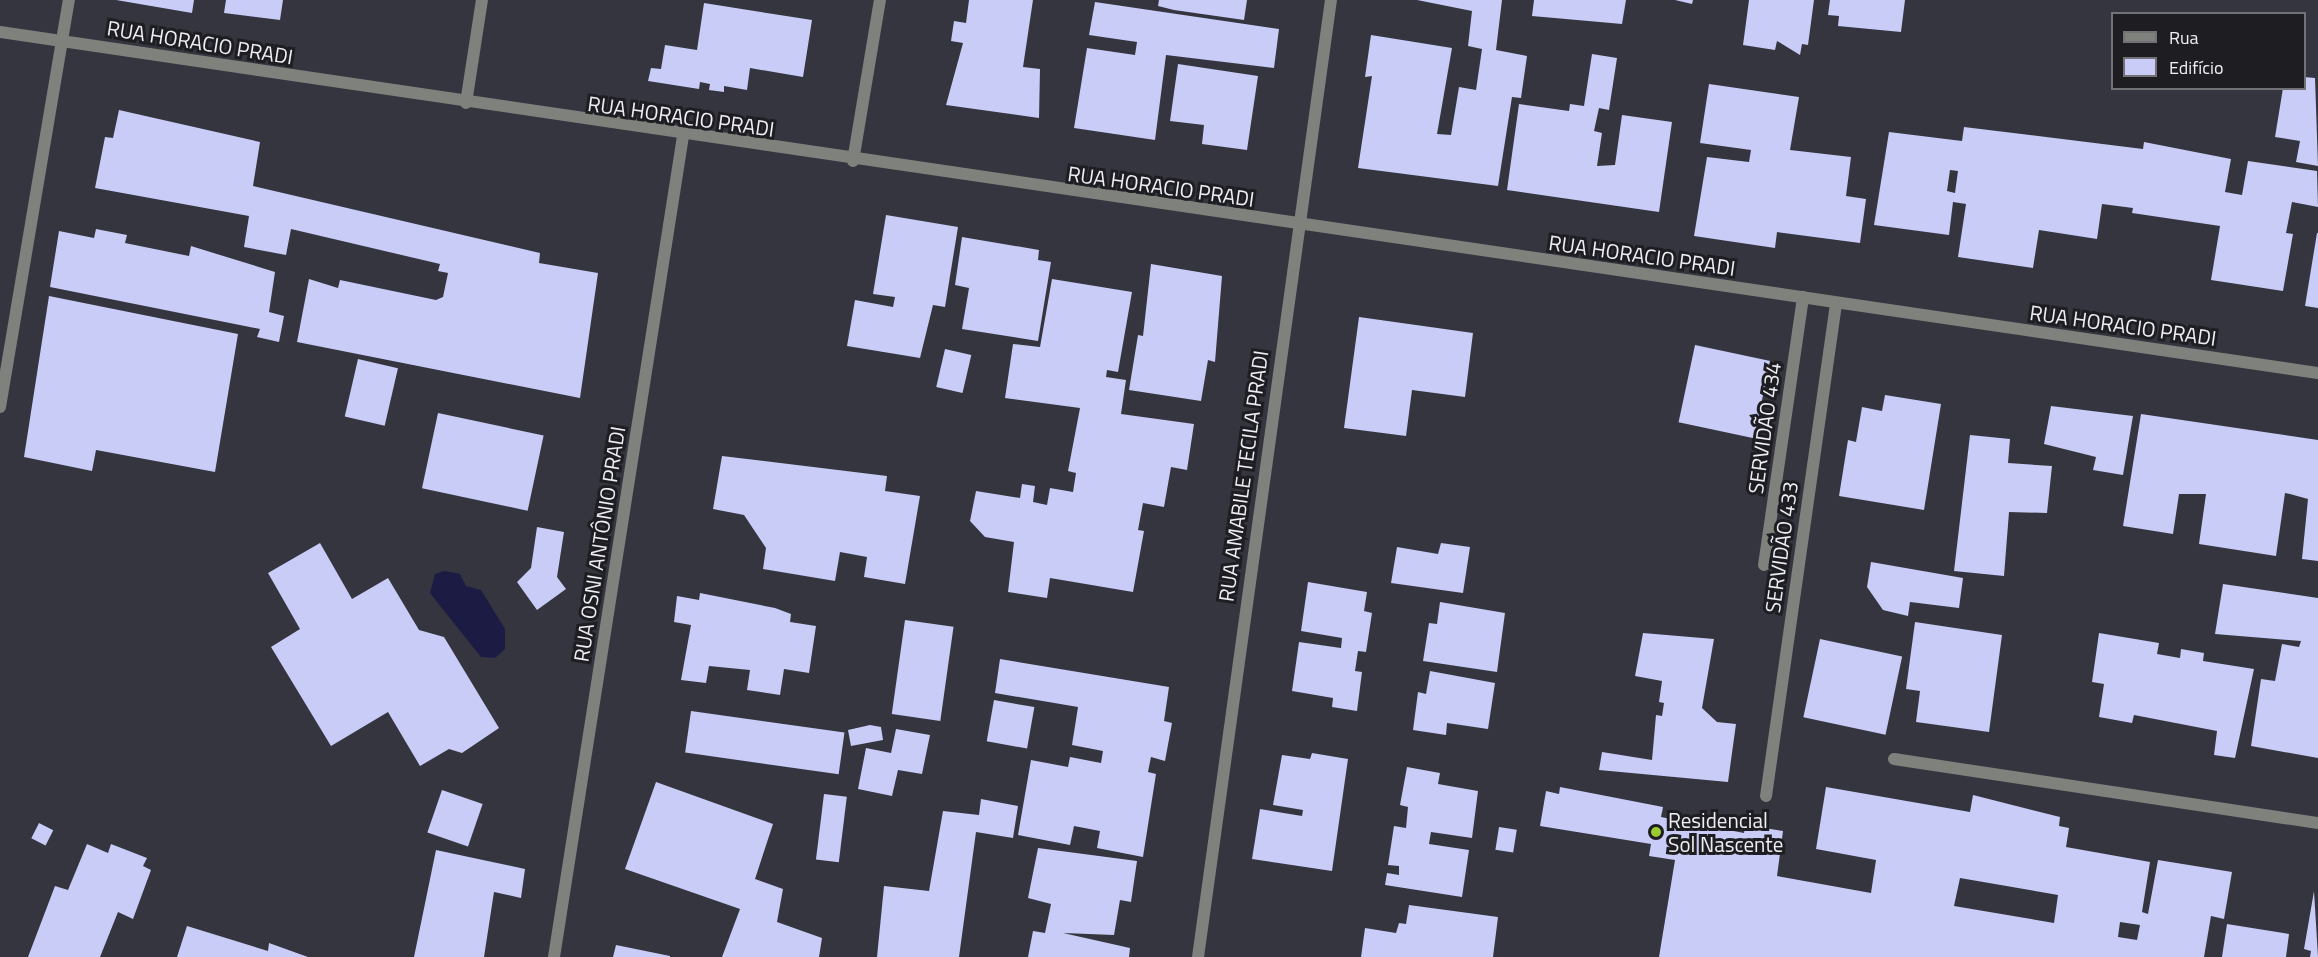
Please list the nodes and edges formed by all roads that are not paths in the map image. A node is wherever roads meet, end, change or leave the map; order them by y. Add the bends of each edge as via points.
1 (69, 0) edge
2 (482, 0) edge
3 (880, 0) edge
4 (1331, 0) edge
5 (0, 32) edge
6 (62, 41) junction
7 (466, 103) junction
8 (683, 136) junction
9 (853, 160) junction
10 (1296, 225) junction
11 (1803, 297) junction
12 (1836, 303) junction
13 (2318, 373) edge
14 (0, 407) edge
15 (1764, 565) dead end
16 (1894, 759) dead end
17 (1766, 796) dead end
18 (2318, 823) edge
19 (554, 957) edge
20 (1198, 957) edge

1 - 6 street
2 - 7 street
3 - 9 street
4 - 10 street, RUA AMABILE TECILA PRADI
5 - 6 street, RUA HORACIO PRADI
6 - 7 street, RUA HORACIO PRADI
6 - 14 street
7 - 8 street, RUA HORACIO PRADI
8 - 9 street, RUA HORACIO PRADI
8 - 19 street, RUA OSNI ANTÔNIO PRADI
9 - 10 street, RUA HORACIO PRADI
10 - 11 street, RUA HORACIO PRADI
10 - 20 street, RUA AMABILE TECILA PRADI
11 - 12 street, RUA HORACIO PRADI
11 - 15 street, SERVIDÃO 434
12 - 13 street, RUA HORACIO PRADI
12 - 17 street, SERVIDÃO 433
16 - 18 street

